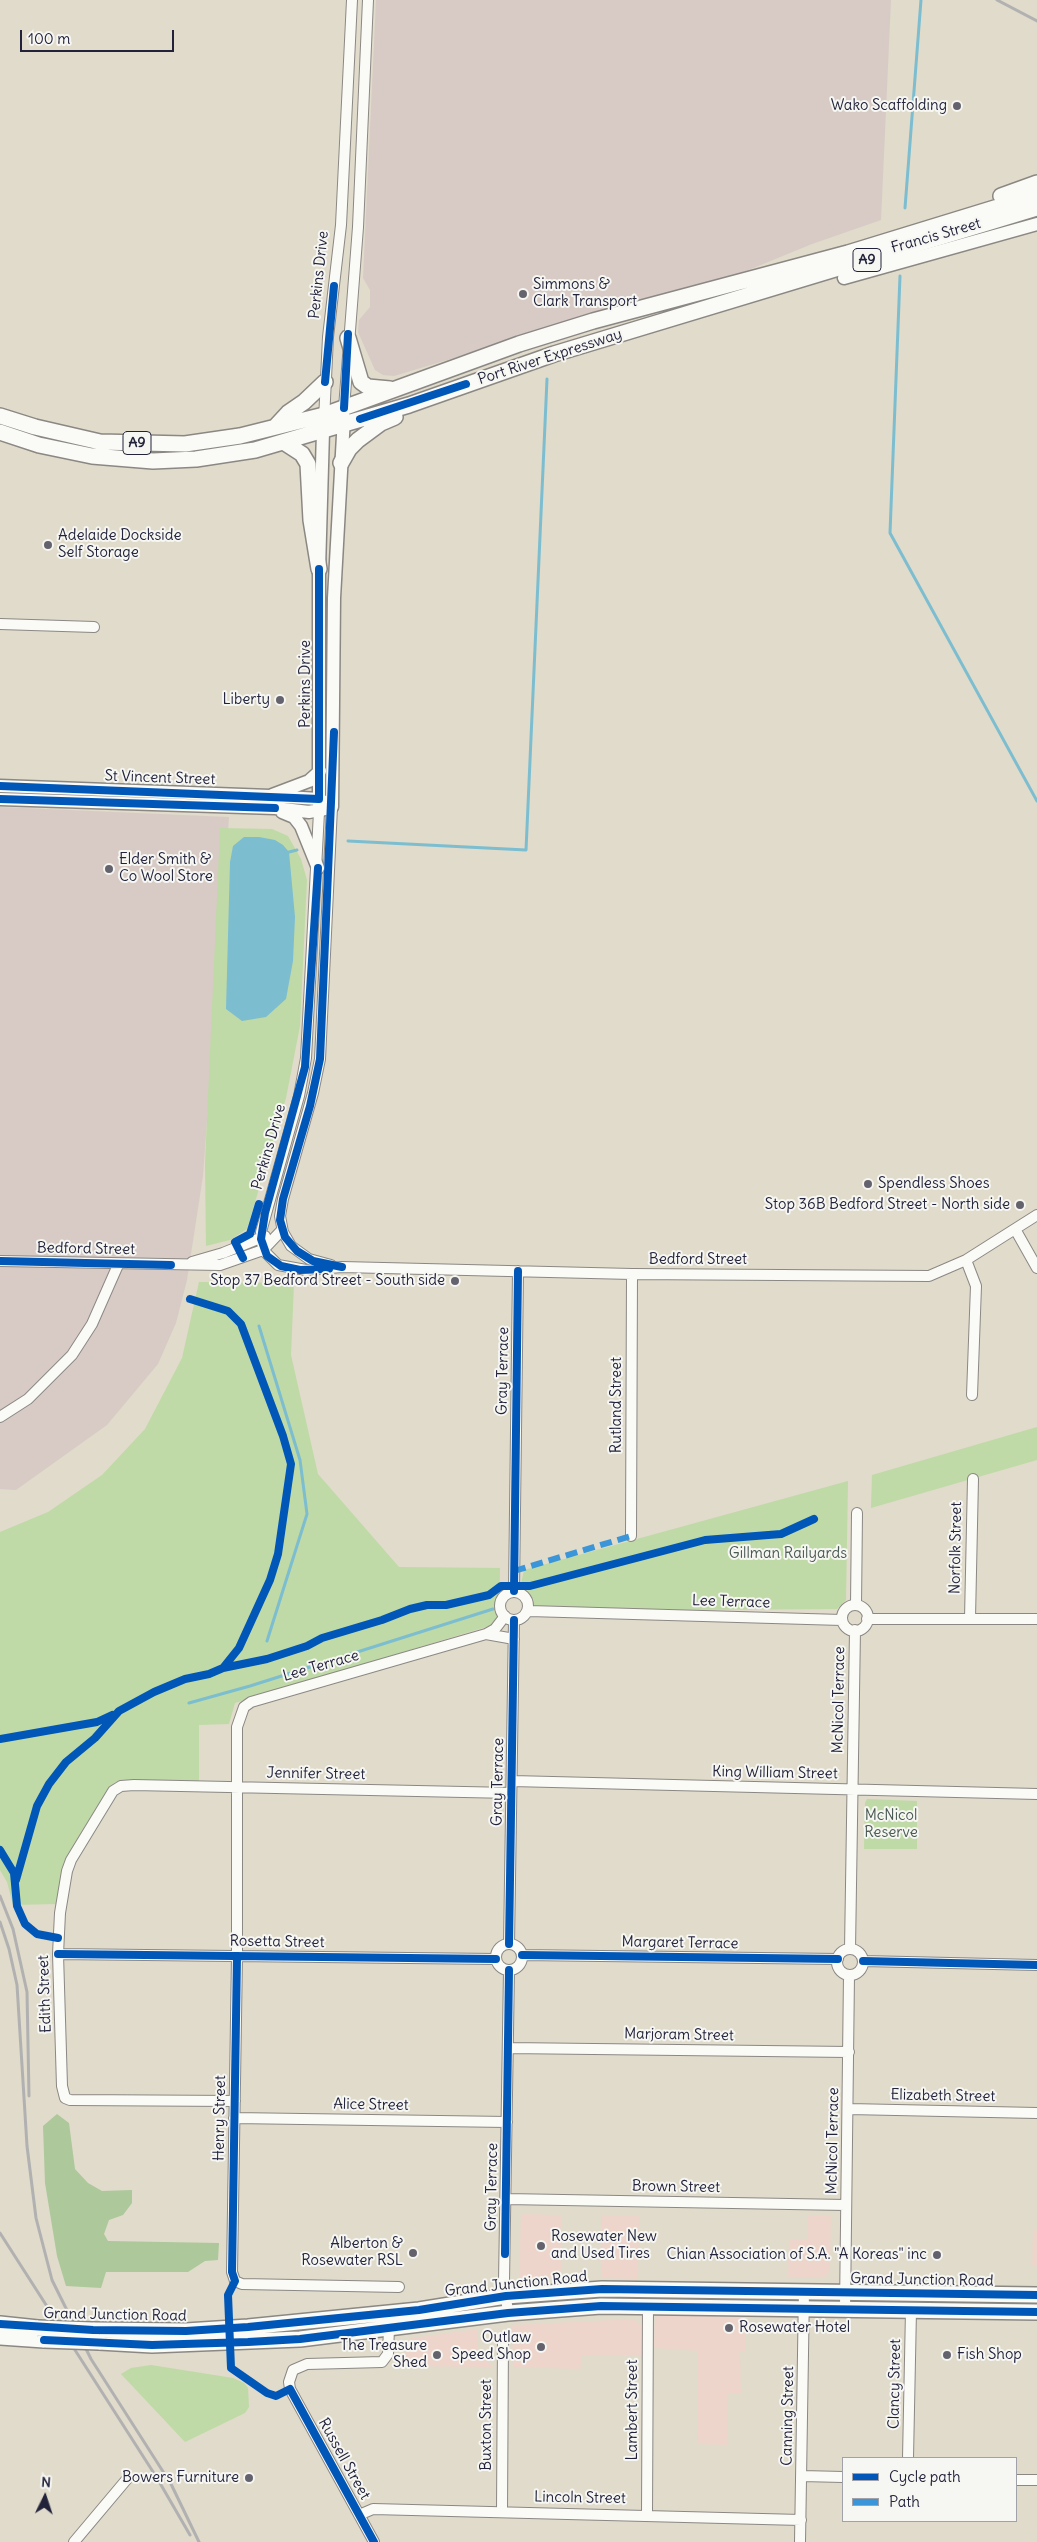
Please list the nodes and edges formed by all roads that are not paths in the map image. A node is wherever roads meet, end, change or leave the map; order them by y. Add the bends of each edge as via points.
1 (352, 0) edge
2 (368, 0) edge
3 (1037, 183) edge
4 (1037, 195) edge
5 (1037, 208) edge
6 (1037, 224) edge
7 (874, 246) junction
8 (844, 278) joint
9 (697, 310) junction
10 (348, 336) junction
11 (325, 382) junction
12 (466, 384) junction
13 (394, 390) junction
14 (344, 408) junction
15 (324, 415) junction
16 (0, 416) edge
17 (343, 425) junction
18 (276, 427) junction
19 (323, 431) junction
20 (0, 432) edge
21 (285, 443) junction
22 (341, 463) junction
23 (319, 569) junction
24 (0, 624) edge
25 (94, 627) dead end
26 (320, 771) junction
27 (0, 786) edge
28 (0, 799) edge
29 (272, 802) junction
30 (319, 806) junction
31 (332, 806) junction
32 (318, 868) junction
33 (1037, 1215) edge
34 (1015, 1229) junction
35 (282, 1230) junction
36 (261, 1238) junction
37 (263, 1250) junction
38 (966, 1260) junction
39 (0, 1261) edge
40 (118, 1265) junction
41 (171, 1265) junction
42 (342, 1267) junction
43 (1037, 1268) edge
44 (518, 1271) junction
45 (632, 1274) junction
46 (972, 1395) dead end
47 (0, 1417) edge
48 (973, 1479) dead end
49 (857, 1514) dead end
50 (631, 1536) dead end
51 (514, 1591) junction
52 (856, 1605) junction
53 (529, 1611) junction
54 (509, 1618) junction
55 (970, 1618) junction
56 (867, 1619) junction
57 (1037, 1619) edge
58 (842, 1620) junction
59 (855, 1630) junction
60 (486, 1634) junction
61 (514, 1639) junction
62 (512, 1781) junction
63 (121, 1786) joint
64 (237, 1788) junction
65 (853, 1790) junction
66 (511, 1793) junction
67 (1037, 1794) edge
68 (509, 1944) junction
69 (850, 1949) junction
70 (58, 1954) junction
71 (522, 1955) junction
72 (237, 1956) junction
73 (838, 1959) junction
74 (496, 1960) junction
75 (863, 1961) junction
76 (1037, 1966) edge
77 (509, 1970) junction
78 (849, 1975) junction
79 (508, 2048) junction
80 (849, 2052) junction
81 (234, 2102) junction
82 (849, 2109) junction
83 (1037, 2113) edge
84 (234, 2118) junction
85 (507, 2122) junction
86 (506, 2199) junction
87 (846, 2205) junction
88 (400, 2287) dead end
89 (804, 2291) junction
90 (845, 2292) junction
91 (1037, 2295) edge
92 (506, 2296) junction
93 (648, 2306) junction
94 (804, 2308) junction
95 (845, 2308) junction
96 (911, 2310) junction
97 (1037, 2312) edge
98 (508, 2313) junction
99 (0, 2324) edge
100 (388, 2328) junction
101 (41, 2334) junction
102 (96, 2336) junction
103 (0, 2337) edge
104 (502, 2339) dead end
105 (908, 2457) edge
106 (802, 2476) junction
107 (842, 2477) edge
108 (127, 2478) dead end
109 (1017, 2480) edge
110 (1037, 2480) edge
111 (502, 2512) junction
112 (647, 2514) junction
113 (359, 2515) junction
114 (801, 2520) junction
115 (74, 2542) edge
116 (374, 2542) edge
117 (800, 2542) edge

1 - 11 street, Perkins Drive via 341,225
2 - 10 street, Perkins Drive via 358,226
3 - 7 highway via 892,236
4 - 7 highway, Port River Expressway / A9
5 - 9 highway, Port River Expressway / A9
6 - 8 main road, Francis Street
7 - 13 highway, Port River Expressway / A9 via 593,321 519,344
8 - 9 highway via 738,305
9 - 12 highway, Port River Expressway / A9
10 - 13 highway via 361,382 368,387
10 - 14 street, Perkins Drive
11 - 15 street, Perkins Drive
11 - 18 highway
12 - 17 highway, Port River Expressway / A9
12 - 22 highway via 452,396 381,423 353,444
13 - 14 highway, Port River Expressway / A9
14 - 15 highway, Port River Expressway / A9
14 - 17 main road, Perkins Drive
15 - 18 highway, Port River Expressway / A9
15 - 19 street, Perkins Drive
16 - 18 highway, Port River Expressway / A9 via 100,442 203,442
17 - 19 highway, Port River Expressway / A9
17 - 22 main road, Perkins Drive
19 - 21 highway, Port River Expressway / A9
19 - 23 main road, Perkins Drive
20 - 21 highway, Port River Expressway / A9 via 39,446 92,456 153,461 236,454
21 - 23 highway via 302,454 308,464 311,520
22 - 31 main road, Perkins Drive via 334,598
23 - 26 main road, Perkins Drive
24 - 25 street
26 - 29 main road via 310,781 274,792
26 - 30 main road, Perkins Drive
27 - 29 main road, St Vincent Street
28 - 29 main road, St Vincent Street
29 - 30 main road, St Vincent Street
29 - 32 main road via 301,826
30 - 31 main road, St Vincent Street
30 - 32 street, Perkins Drive
31 - 35 street, Perkins Drive via 320,1059 312,1100 282,1204
32 - 36 street, Perkins Drive via 305,1067
33 - 34 street, Bedford Street
34 - 38 street, Bedford Street
34 - 43 street
35 - 36 street, Bedford Street
35 - 37 street, Bedford Street
35 - 42 street via 291,1246 305,1257
36 - 37 street, Perkins Drive
36 - 41 street, Bedford Street via 213,1256
37 - 41 street, Bedford Street via 220,1265
37 - 42 street via 272,1261 285,1268
38 - 45 street, Bedford Street via 943,1272 916,1276
38 - 46 street via 976,1286
39 - 40 street, Bedford Street
40 - 41 street, Bedford Street
40 - 47 street via 92,1324 72,1355 28,1399
42 - 44 street, Bedford Street
44 - 45 street, Bedford Street
44 - 51 street, Gray Terrace
45 - 50 street, Rutland Street
48 - 55 street, Norfolk Street
49 - 52 street
51 - 53 street via 524,1595
51 - 54 street via 507,1593 500,1602 500,1610
52 - 56 street via 866,1611
52 - 58 street via 845,1609
53 - 54 street via 522,1618
53 - 58 street, Lee Terrace
54 - 60 street, Lee Terrace
54 - 61 street, Gray Terrace
55 - 56 street
55 - 57 street
56 - 59 street via 865,1625
58 - 59 street via 848,1628
59 - 65 street, McNicol Terrace
60 - 61 street, Lee Terrace
60 - 64 street, Lee Terrace via 251,1702 244,1707 237,1727
61 - 62 street, Gray Terrace
62 - 65 street, King William Street
62 - 66 street, Gray Terrace
63 - 64 street, Jennifer Street
63 - 70 street, Edith Street via 113,1791 67,1870
64 - 66 street, Jennifer Street
64 - 72 street, Henry Street
65 - 67 street, King William Street
65 - 69 street, McNicol Terrace
66 - 68 street, Gray Terrace
68 - 71 street via 518,1947
68 - 74 street via 498,1950
69 - 73 street via 841,1953
69 - 75 street via 859,1953
70 - 72 street, Rosetta Street
70 - 81 street, Edith Street via 65,2098
71 - 73 street, Margaret Terrace
71 - 77 street via 518,1967
72 - 74 street, Rosetta Street
72 - 81 street, Henry Street
73 - 78 street via 839,1968
74 - 77 street via 502,1968
75 - 76 street
75 - 78 street via 861,1970
77 - 79 street, Gray Terrace
78 - 80 street, McNicol Terrace
79 - 80 street, Marjoram Street
79 - 85 street, Gray Terrace
80 - 82 street, McNicol Terrace
81 - 84 street, Henry Street
82 - 83 street, Elizabeth Street
82 - 87 street, McNicol Terrace
84 - 85 street, Alice Street
84 - 88 street, Henry Street via 232,2272 235,2280 242,2284
85 - 86 street, Gray Terrace
86 - 87 street, Brown Street
86 - 92 street, Gray Terrace
87 - 90 street, McNicol Terrace
89 - 90 highway, Grand Junction Road
89 - 92 highway, Grand Junction Road via 620,2288
89 - 94 street, Canning Street
90 - 91 highway, Grand Junction Road
90 - 95 street, McNicol Terrace
92 - 98 street, Gray Terrace
92 - 102 highway, Grand Junction Road via 410,2311 248,2327
93 - 94 highway, Grand Junction Road
93 - 98 highway, Grand Junction Road
93 - 112 street, Lambert Street
94 - 95 highway, Grand Junction Road
94 - 106 street, Canning Street
95 - 96 highway, Grand Junction Road
96 - 97 highway, Grand Junction Road
96 - 105 street, Clancy Street
98 - 100 highway, Grand Junction Road
99 - 101 highway, Grand Junction Road
100 - 102 highway, Grand Junction Road via 248,2342 152,2345
100 - 113 street, Russell Street via 388,2354 382,2362 307,2364 293,2370 290,2376 290,2389
101 - 102 highway, Grand Junction Road, bridge
101 - 103 highway, Grand Junction Road
104 - 111 street, Buxton Street
106 - 107 street
106 - 114 street, Canning Street
108 - 115 street
109 - 110 street
111 - 112 street, Lincoln Street
111 - 113 street, Lincoln Street via 373,2509
112 - 114 street, Lincoln Street
113 - 116 street, Russell Street
114 - 117 street, Canning Street

